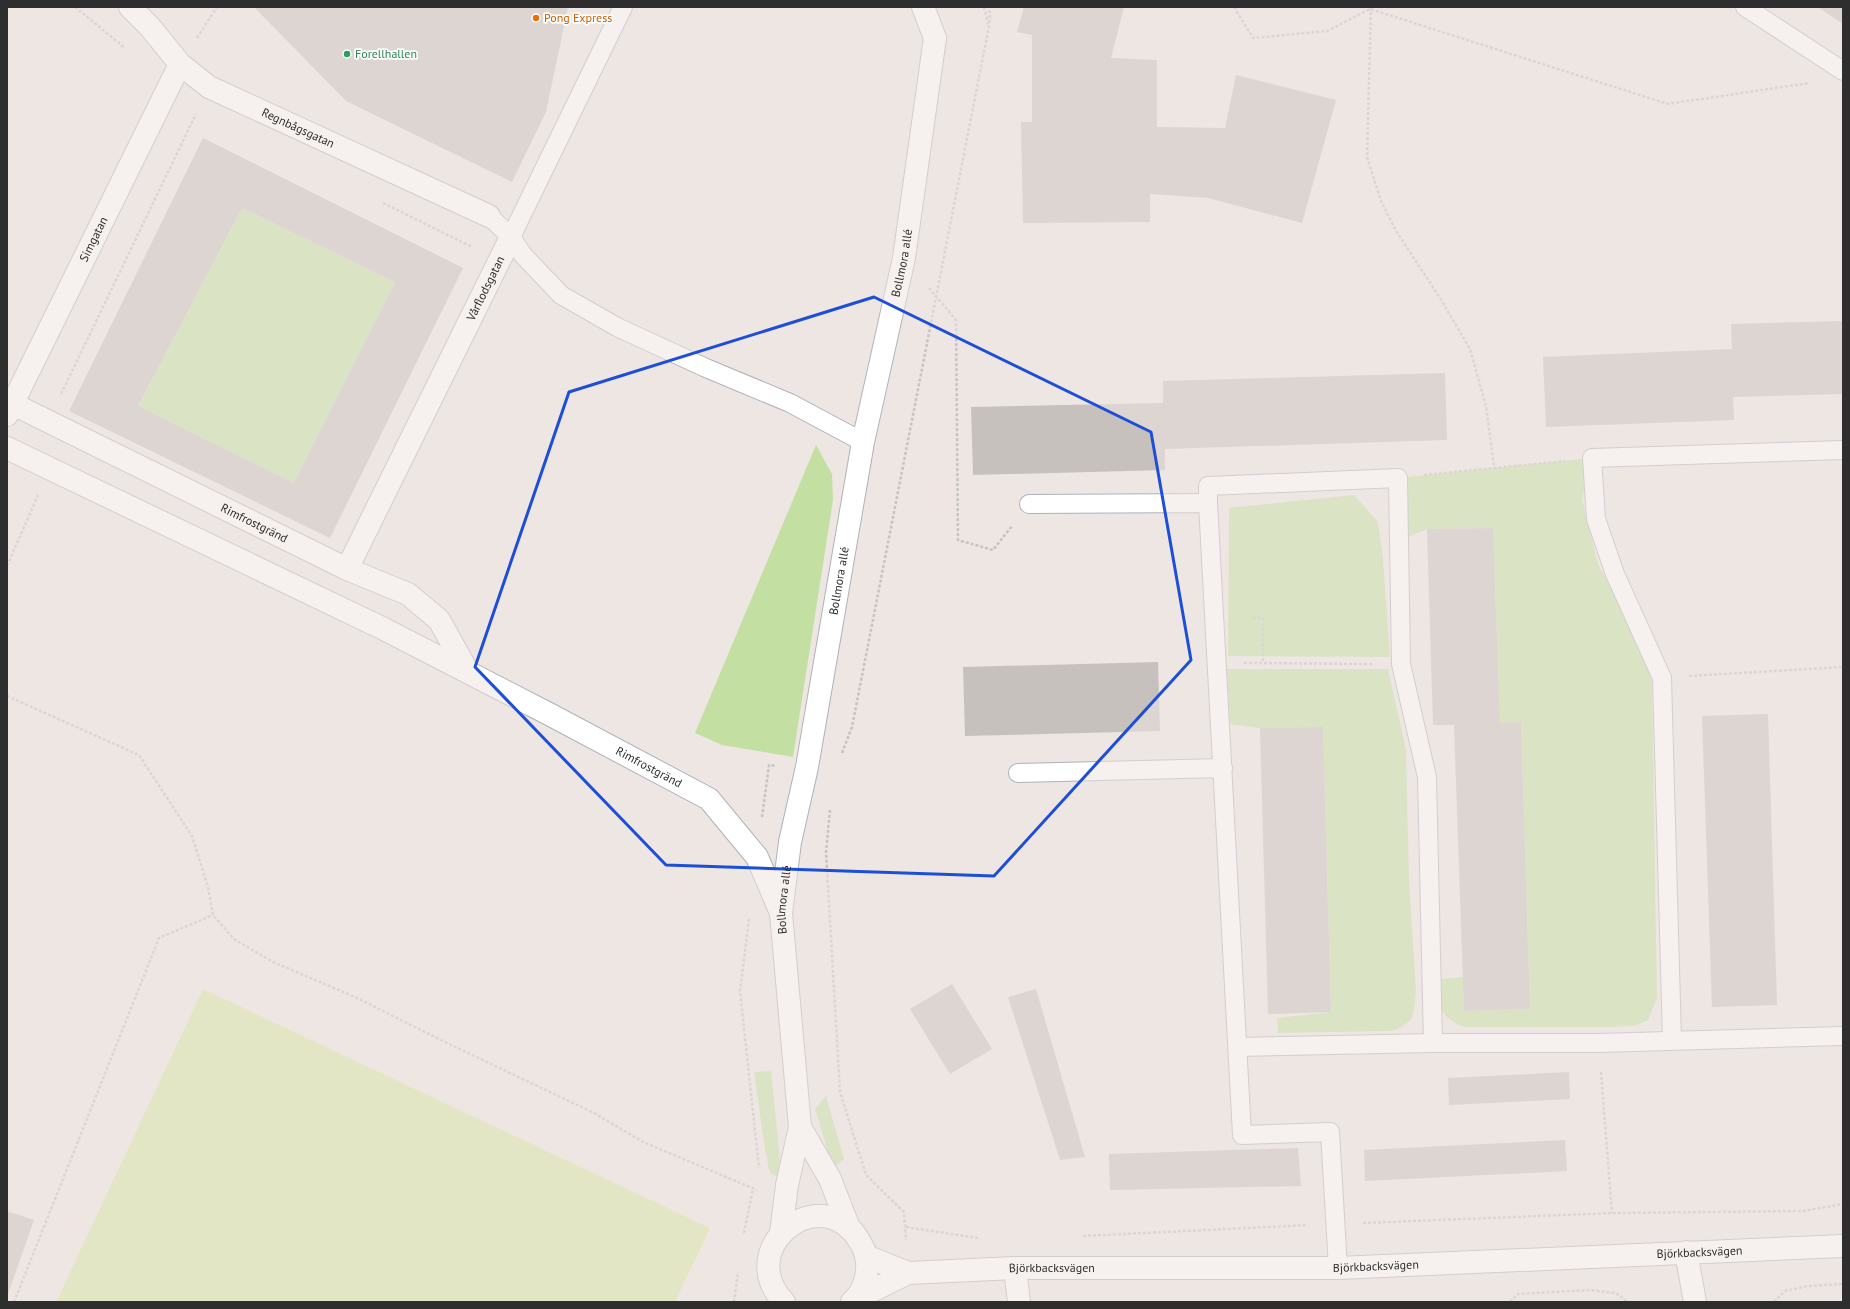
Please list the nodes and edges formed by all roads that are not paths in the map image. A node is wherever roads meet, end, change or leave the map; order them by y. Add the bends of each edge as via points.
1 (130, 7) edge
2 (623, 7) edge
3 (923, 7) edge
4 (1745, 7) edge
5 (180, 64) junction
6 (1843, 71) edge
7 (489, 216) joint
8 (511, 237) junction
9 (10, 410) edge
10 (863, 442) junction
11 (7, 448) edge
12 (1843, 450) edge
13 (1208, 503) junction
14 (1029, 504) road end
15 (347, 570) junction
16 (468, 672) junction
17 (1223, 768) junction
18 (1018, 773) dead end
19 (781, 912) junction
20 (1843, 1036) edge
21 (1672, 1040) junction
22 (1433, 1043) junction
23 (1238, 1047) junction
24 (800, 1127) junction
25 (850, 1228) junction
26 (781, 1233) junction
27 (1843, 1246) edge
28 (1686, 1252) junction
29 (866, 1256) junction
30 (1015, 1268) junction
31 (1338, 1268) junction
32 (908, 1273) junction
33 (770, 1293) edge
34 (853, 1301) edge
35 (784, 1302) edge
36 (1019, 1302) edge
37 (1695, 1302) edge

1 - 5 street, Regnbågsgatan
2 - 8 lane, Vårflodsgatan
3 - 10 street, Bollmora allé via 935,38 904,258
4 - 6 lane
5 - 7 street, Regnbågsgatan via 209,87
5 - 9 street, Simgatan
7 - 8 lane
8 - 10 lane via 523,255 561,295 617,327 790,403
8 - 15 street, Vårflodsgatan
9 - 15 street, Rimfrostgränd
10 - 19 street, Bollmora allé via 807,767 790,842
11 - 16 street, Rimfrostgränd
12 - 21 lane via 1592,458 1596,519 1615,574 1662,678
13 - 14 lane
13 - 17 lane
13 - 22 lane via 1208,486 1398,478 1401,664 1427,777
15 - 16 street, Rimfrostgränd via 408,594 439,620
16 - 19 street, Rimfrostgränd via 709,799 757,857
17 - 18 lane
17 - 23 lane
19 - 24 street, Bollmora allé
20 - 21 lane
21 - 22 lane via 1599,1043
22 - 23 lane
23 - 31 lane via 1242,1135 1330,1132
24 - 25 street, Bollmora allé via 830,1178
24 - 26 street, Bollmora allé via 787,1185
25 - 26 street, Bollmora allé via 836,1220 810,1217 791,1224
25 - 29 street, Bollmora allé via 860,1241
26 - 33 street, Bollmora allé via 773,1244 769,1257
27 - 28 street, Björkbacksvägen
28 - 31 street, Björkbacksvägen
28 - 37 street
29 - 32 street, Björkbacksvägen
29 - 34 street, Bollmora allé via 867,1271 863,1286
30 - 31 street, Björkbacksvägen
30 - 32 street, Björkbacksvägen
30 - 36 street
32 - 34 street, Björkbacksvägen
33 - 35 street, Bollmora allé

